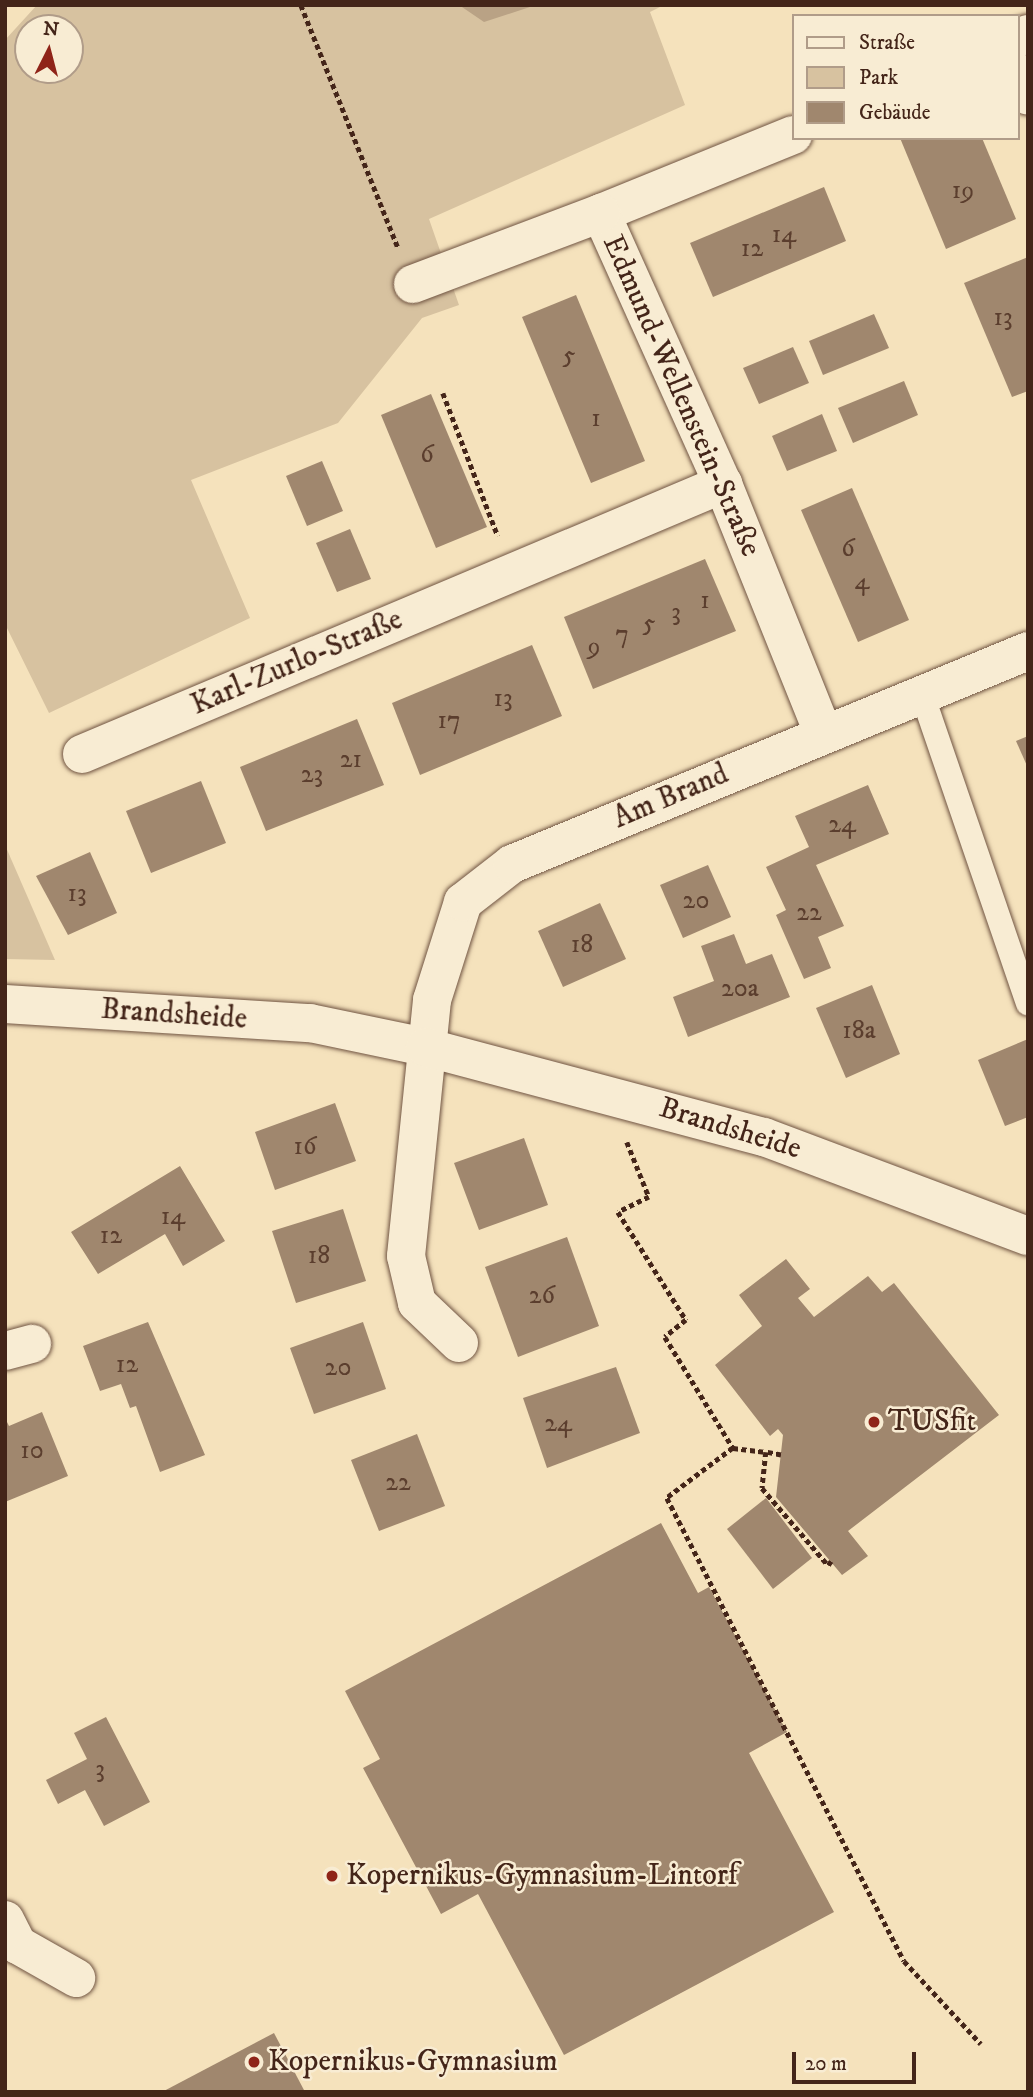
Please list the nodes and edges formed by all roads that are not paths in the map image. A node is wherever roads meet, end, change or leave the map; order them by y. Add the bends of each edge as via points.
1 (1019, 76) edge
2 (1028, 96) edge
3 (792, 135) edge
4 (601, 214) junction
5 (413, 284) road end
6 (723, 484) junction
7 (1028, 651) edge
8 (922, 694) junction
9 (823, 733) junction
10 (82, 754) dead end
11 (1028, 1003) edge
12 (5, 1004) edge
13 (425, 1047) junction
14 (1028, 1237) edge
15 (459, 1343) dead end
16 (5, 1920) edge
17 (76, 1978) dead end

1 - 2 street
3 - 4 street, Edmund-Wellenstein-Straße
4 - 5 street
4 - 6 street, Edmund-Wellenstein-Straße
6 - 9 street, Edmund-Wellenstein-Straße
6 - 10 street, Karl-Zurlo-Straße
7 - 8 street, Am Brand
8 - 9 street, Am Brand
8 - 11 lane
9 - 13 street, Am Brand via 512,864 463,902 439,963
12 - 13 street, Brandsheide via 310,1023
13 - 14 street, Brandsheide via 764,1137
13 - 15 street via 406,1256 417,1303
16 - 17 street via 18,1945

